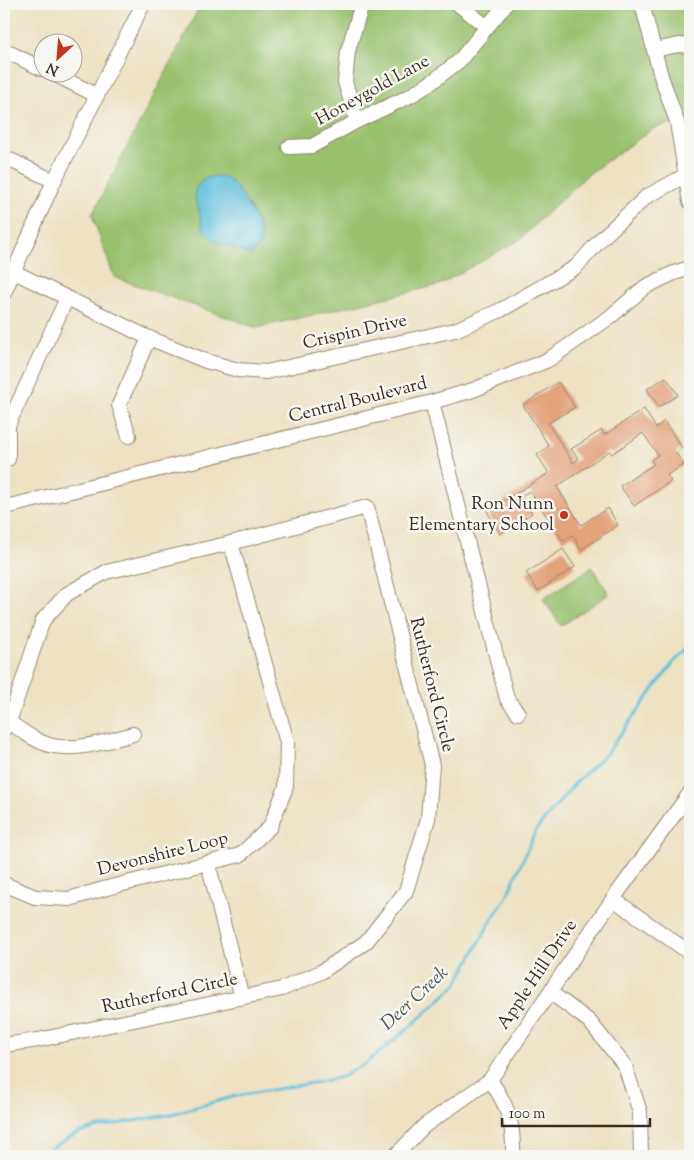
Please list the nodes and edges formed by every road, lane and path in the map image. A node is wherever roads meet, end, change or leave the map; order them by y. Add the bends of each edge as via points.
1 (362, 4) edge
2 (458, 4) edge
3 (506, 4) edge
4 (642, 4) edge
5 (138, 6) edge
6 (487, 27) junction
7 (690, 46) edge
8 (4, 50) edge
9 (654, 50) junction
10 (32, 64) edge
11 (70, 82) edge
12 (96, 95) junction
13 (357, 121) junction
14 (289, 147) dead end
15 (4, 158) edge
16 (686, 175) junction
17 (54, 181) junction
18 (690, 202) edge
19 (690, 268) edge
20 (9, 270) edge
21 (4, 292) edge
22 (67, 298) junction
23 (149, 338) junction
24 (432, 402) junction
25 (129, 436) dead end
26 (8, 459) dead end
27 (5, 507) edge
28 (231, 543) junction
29 (518, 714) dead end
30 (7, 725) edge
31 (133, 734) dead end
32 (690, 793) edge
33 (208, 863) junction
34 (4, 884) edge
35 (613, 899) junction
36 (690, 953) edge
37 (550, 992) junction
38 (242, 998) junction
39 (4, 1045) edge
40 (490, 1080) junction
41 (394, 1156) edge
42 (513, 1156) edge
43 (641, 1156) edge

1 - 13 street via 348,51 345,82
2 - 6 street
3 - 6 street, Honeygold Lane
4 - 9 street
5 - 12 street
6 - 13 street, Honeygold Lane via 459,61 432,82
7 - 9 street
8 - 10 street
9 - 16 street via 677,122
11 - 12 street
12 - 17 street
13 - 14 street, Honeygold Lane via 312,146
15 - 17 street
16 - 18 street
16 - 23 street, Crispin Drive via 646,197 576,267 501,310 455,330 266,372 230,368
17 - 20 street
19 - 24 street, Central Boulevard via 645,287 610,317 548,360 474,390
20 - 21 street
20 - 22 street, Crispin Drive
22 - 23 street, Crispin Drive
22 - 26 street via 8,425
23 - 25 street via 119,405
24 - 27 street, Central Boulevard
24 - 29 street via 507,699
28 - 30 street, Rutherford Circle via 106,572 67,594 43,620
28 - 33 street, Devonshire Loop via 287,742 286,787 270,827 240,855
28 - 38 street, Rutherford Circle via 367,508 432,765 428,819 406,891 366,942 321,972 282,989
30 - 31 street via 52,746 81,748
32 - 35 street, Apple Hill Drive
33 - 34 street, Devonshire Loop via 69,899 35,897
33 - 38 street
35 - 36 street
35 - 37 street, Apple Hill Drive
37 - 40 street, Apple Hill Drive
37 - 43 street via 589,1021 625,1066 640,1112
38 - 39 street, Rutherford Circle
40 - 41 street, Apple Hill Drive via 424,1126
40 - 42 street via 511,1120

